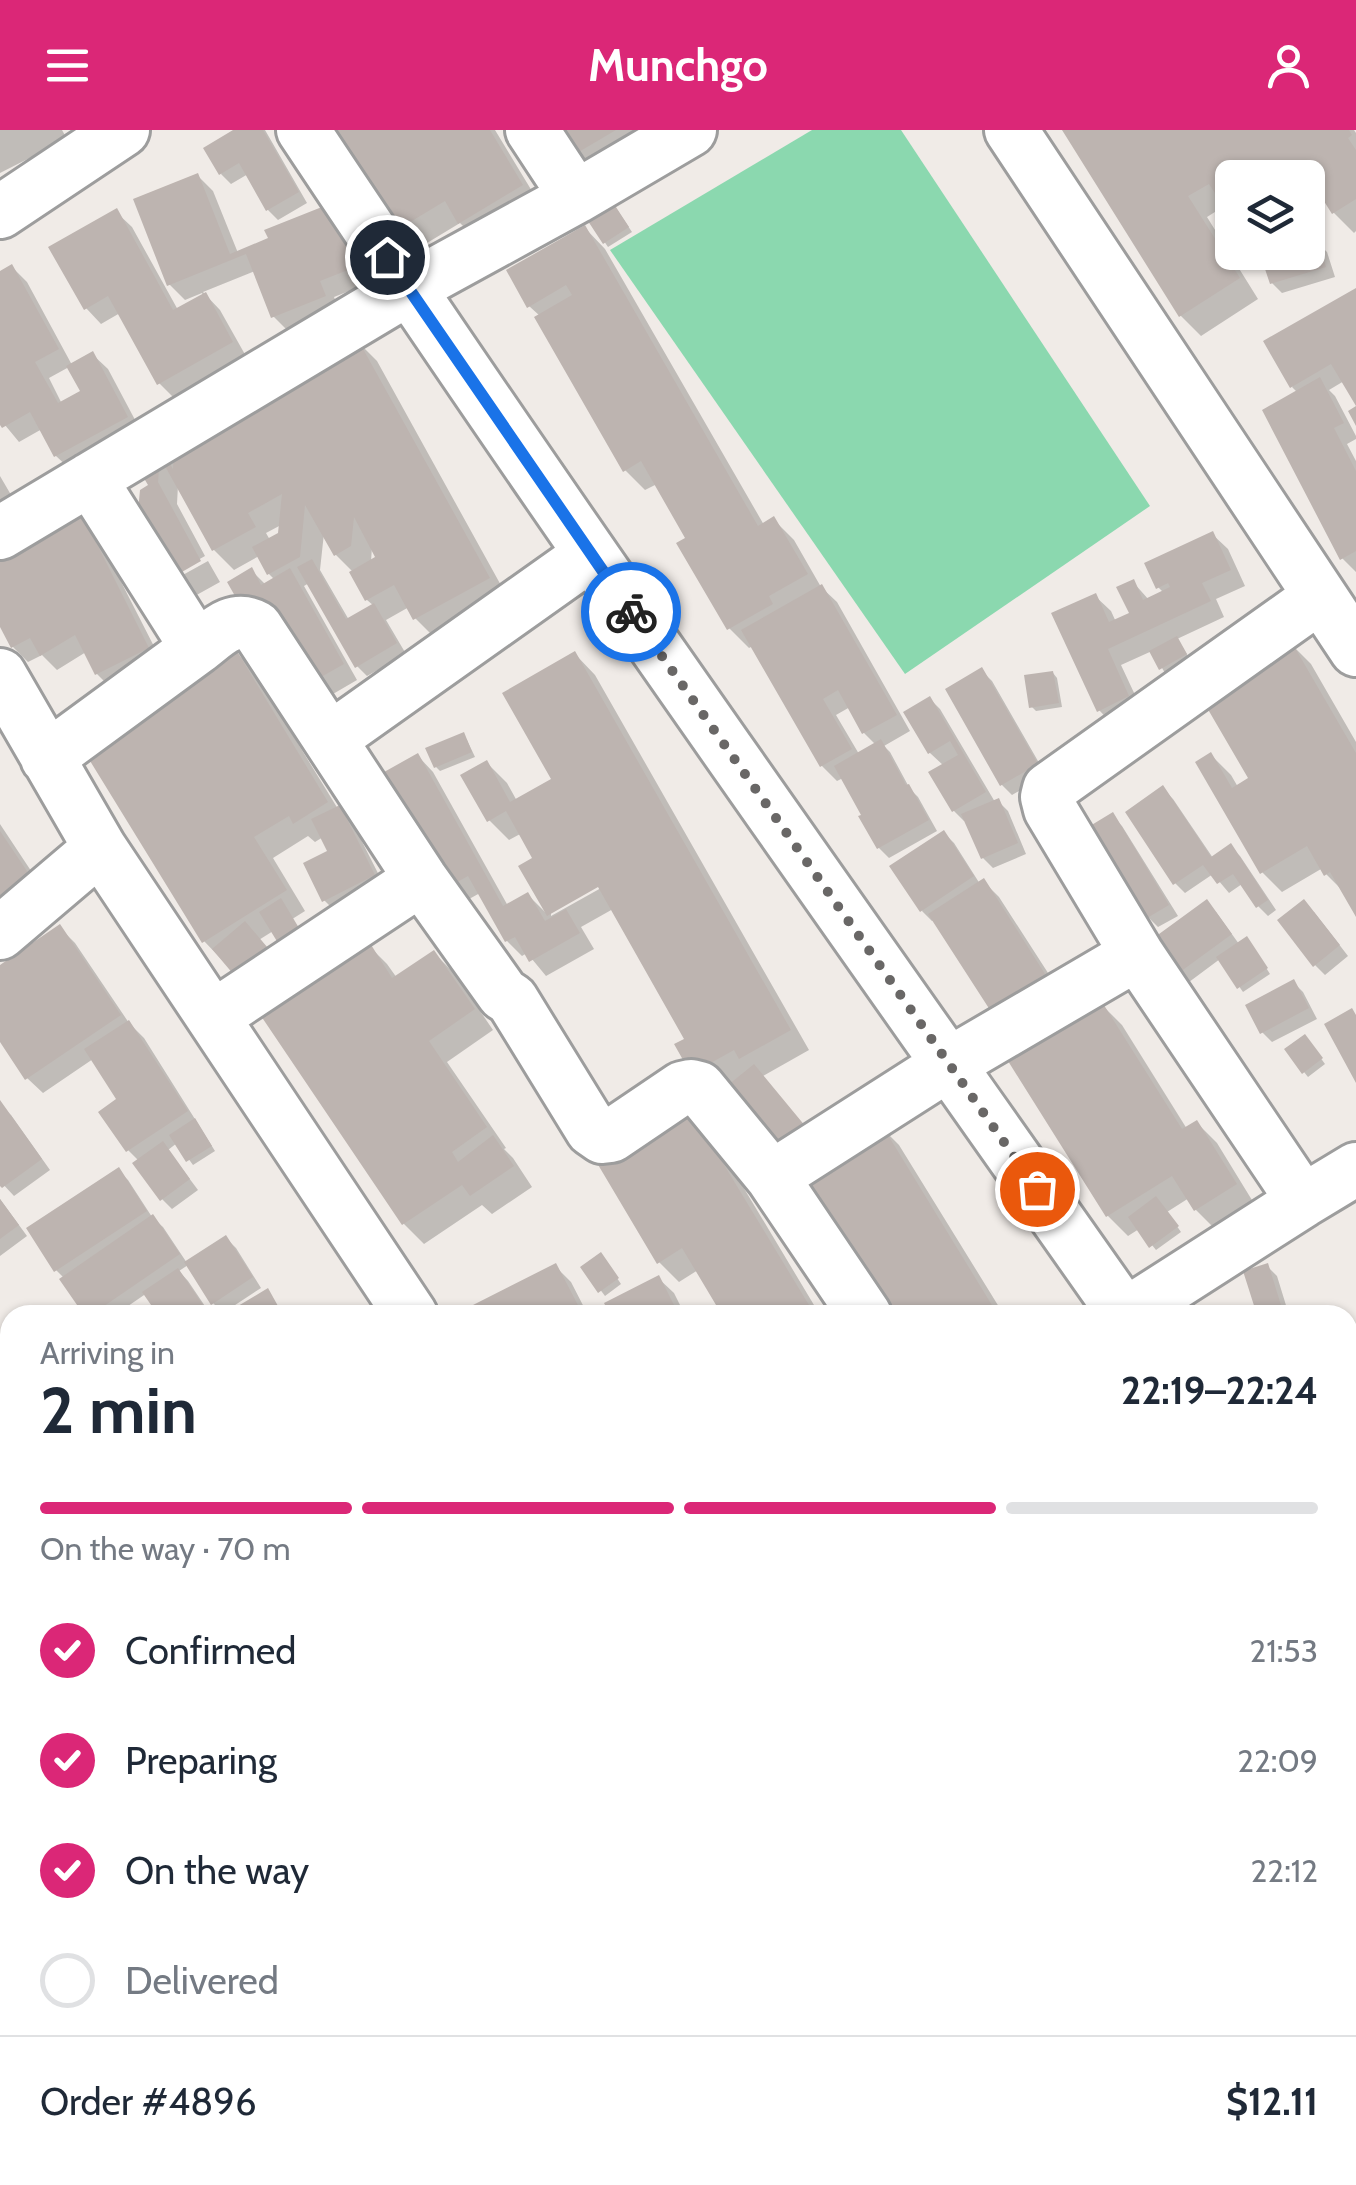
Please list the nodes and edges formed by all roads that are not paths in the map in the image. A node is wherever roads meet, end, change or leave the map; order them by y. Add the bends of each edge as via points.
1 (123, 130) edge
2 (303, 130) edge
3 (532, 130) edge
4 (690, 130) edge
5 (1011, 130) edge
6 (576, 197) junction
7 (0, 212) edge
8 (408, 289) junction
9 (90, 479) junction
10 (0, 533) edge
11 (591, 554) junction
12 (1320, 597) junction
13 (197, 648) junction
14 (1356, 650) edge
15 (0, 674) edge
16 (330, 739) junction
17 (47, 758) junction
18 (100, 848) junction
19 (421, 878) junction
20 (0, 933) edge
21 (1137, 954) junction
22 (213, 1018) junction
23 (949, 1064) junction
24 (1356, 1169) edge
25 (772, 1177) junction
26 (1302, 1201) junction
27 (404, 1305) edge
28 (858, 1305) edge
29 (1118, 1305) edge
30 (1141, 1305) edge

1 - 7 street
2 - 8 street
3 - 6 street
4 - 6 street
5 - 12 street
6 - 8 street
8 - 9 street
8 - 11 street
9 - 10 street
9 - 13 street
11 - 16 street
11 - 23 street
12 - 14 street
12 - 21 street via 1049,789 1050,810
13 - 16 street via 235,622 256,627
13 - 17 street
15 - 17 street
16 - 19 street
17 - 18 street
18 - 20 street
18 - 22 street
19 - 22 street
19 - 25 street via 512,1000 592,1130 611,1136 682,1088 700,1088
21 - 23 street
21 - 26 street
22 - 27 street
23 - 25 street
23 - 29 street
24 - 26 street
25 - 28 street
26 - 30 street

